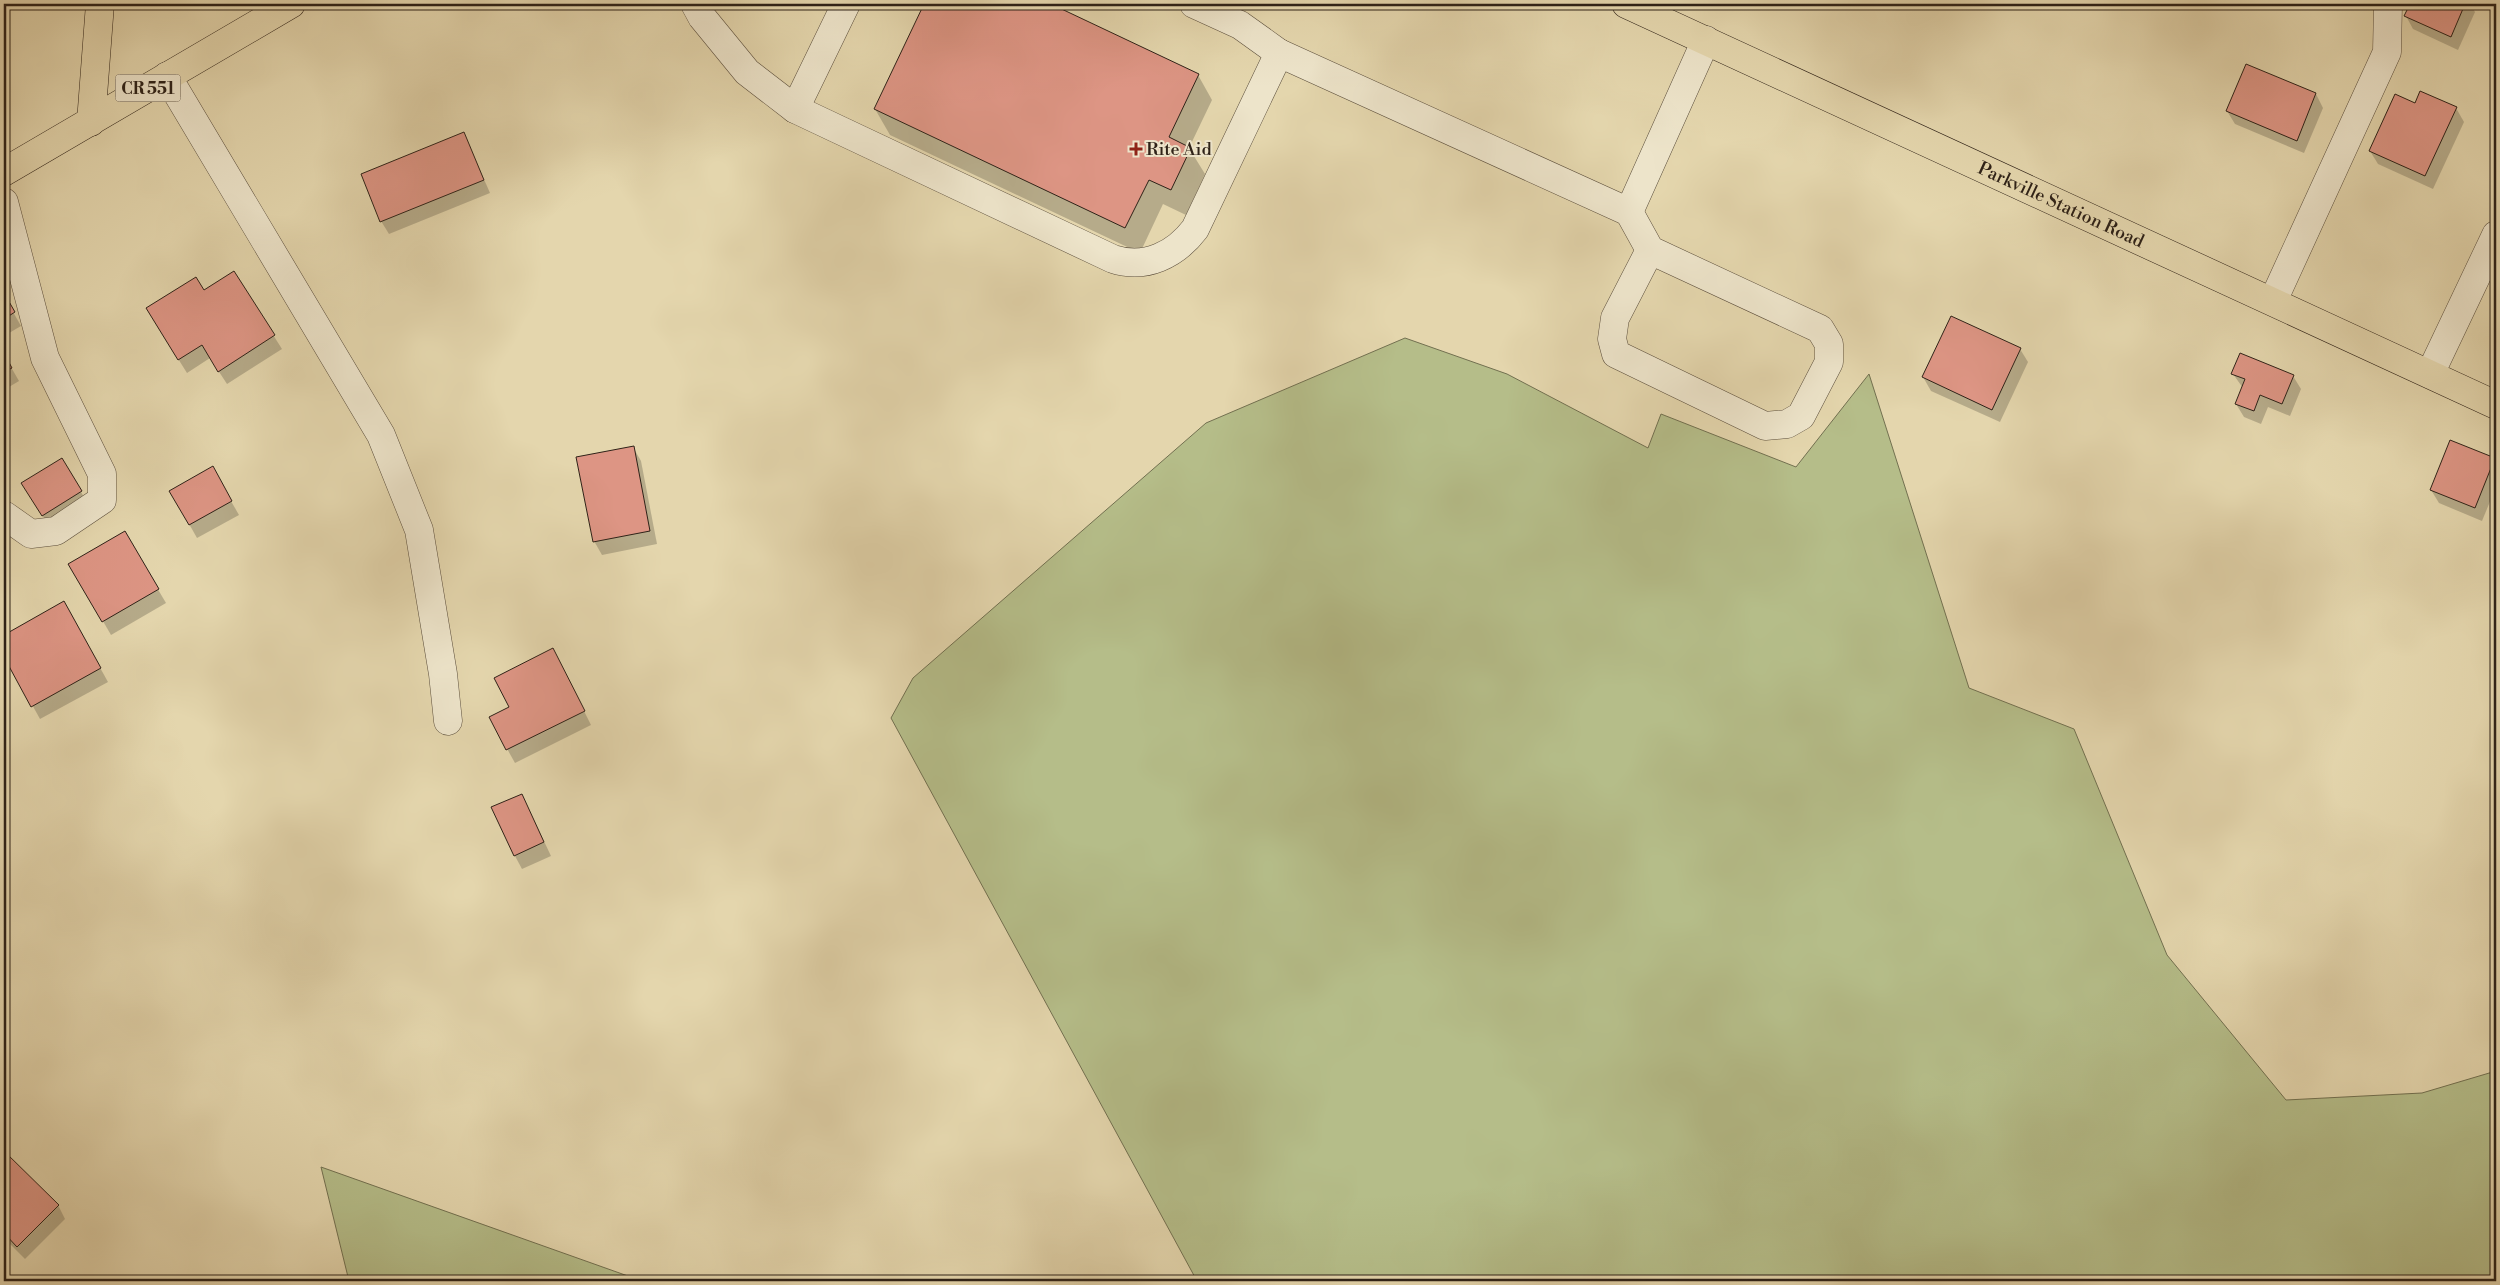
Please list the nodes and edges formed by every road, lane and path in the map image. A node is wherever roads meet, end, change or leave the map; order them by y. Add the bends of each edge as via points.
1 (100, 4) edge
2 (292, 4) edge
3 (695, 4) edge
4 (846, 4) edge
5 (1194, 4) edge
6 (1626, 4) edge
7 (2388, 4) edge
8 (1706, 40) junction
9 (1279, 53) junction
10 (167, 76) junction
11 (795, 109) junction
12 (91, 122) junction
13 (4, 172) edge
14 (4, 202) edge
15 (1629, 212) junction
16 (2496, 235) edge
17 (1650, 250) junction
18 (2273, 301) junction
19 (2430, 374) junction
20 (2496, 405) edge
21 (4, 515) edge
22 (448, 721) dead end

1 - 12 main road
2 - 10 main road, CR 551
3 - 11 lane via 747,72
4 - 11 lane
5 - 9 lane via 1240,25
6 - 8 main road, Parkville Station Road
7 - 18 lane via 2388,52
8 - 15 lane
8 - 18 main road, Parkville Station Road
9 - 11 lane via 1198,223 1183,243 1168,254 1145,262 1119,261
9 - 15 lane
10 - 12 main road, CR 551
10 - 22 lane via 381,435 419,530
12 - 13 main road, CR 551
14 - 21 lane via 45,358 102,474 102,500 56,531 31,534
15 - 17 lane
16 - 19 lane
17 - 17 lane via 1820,330 1829,344 1829,362 1801,416 1787,424 1765,426 1616,354 1612,339 1615,318
18 - 19 main road, Parkville Station Road
19 - 20 main road, Parkville Station Road

